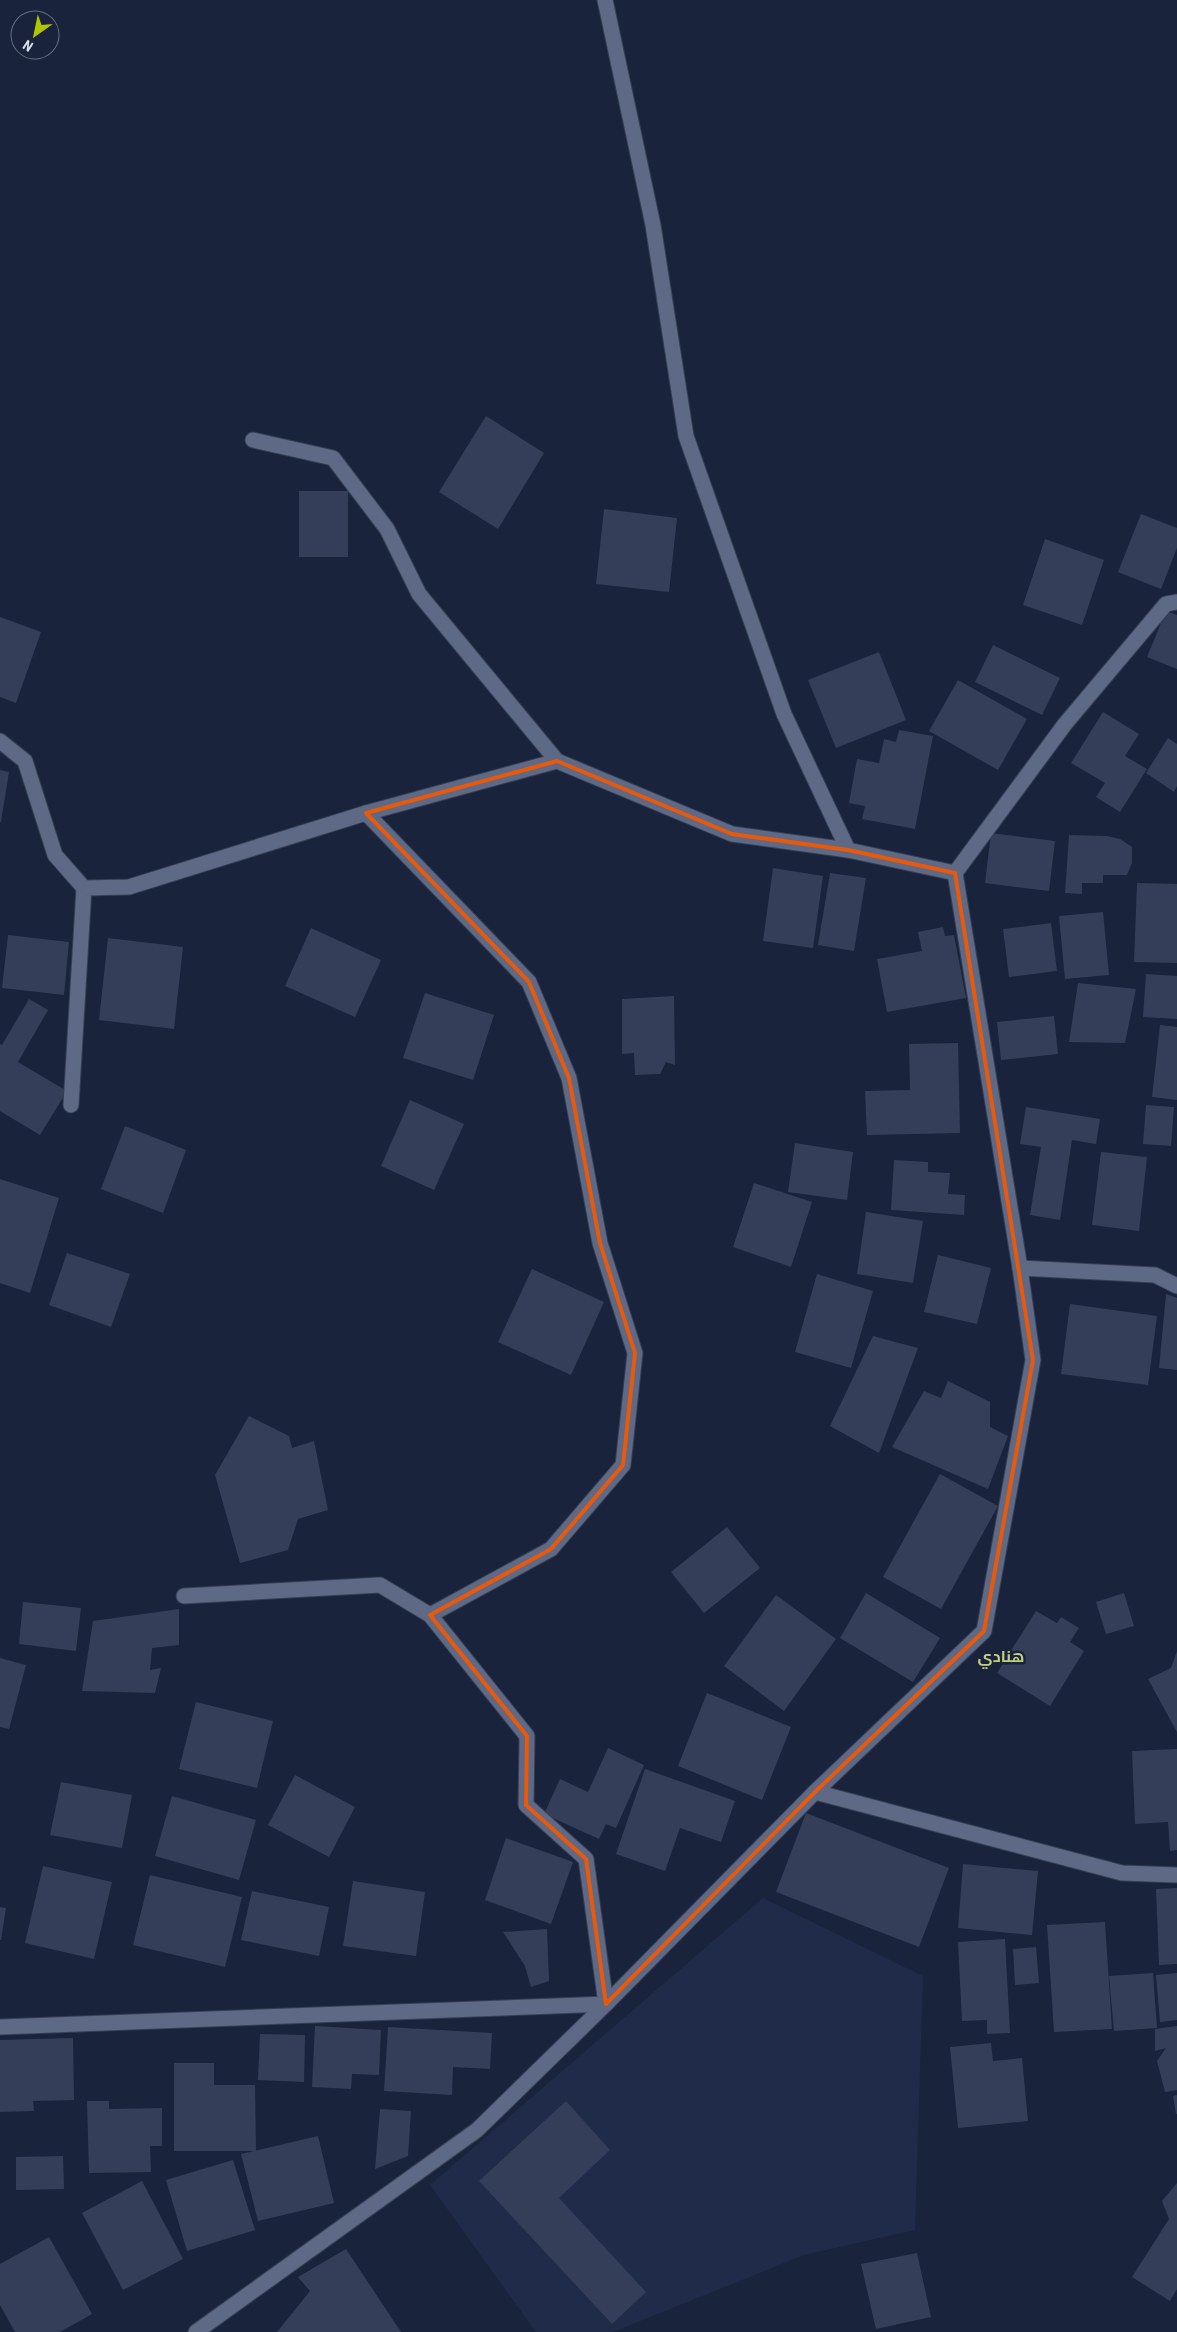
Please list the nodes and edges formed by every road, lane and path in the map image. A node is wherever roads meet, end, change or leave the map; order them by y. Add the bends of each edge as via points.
1 (605, 0) edge
2 (253, 440) dead end
3 (1177, 602) edge
4 (0, 741) edge
5 (557, 761) junction
6 (366, 813) junction
7 (848, 850) junction
8 (955, 873) junction
9 (84, 888) junction
10 (71, 1105) dead end
11 (1020, 1268) junction
12 (1177, 1286) edge
13 (184, 1596) dead end
14 (430, 1615) junction
15 (815, 1792) junction
16 (1177, 1875) edge
17 (606, 2004) junction
18 (0, 2028) edge
19 (196, 2332) edge

1 - 7 street via 654,225 686,436 784,714
2 - 5 street via 333,458 387,529 419,594
3 - 8 street via 1166,604 1065,724
4 - 9 street via 25,761 55,855
5 - 6 street
5 - 7 street via 732,834
6 - 9 street via 129,888
6 - 14 street via 529,982 569,1078 600,1243 635,1353 623,1465 551,1549
7 - 8 street
8 - 11 street
9 - 10 street
11 - 12 street via 1155,1275
11 - 15 street via 1033,1360 984,1632
13 - 14 street via 380,1585
14 - 17 street via 527,1736 526,1805 586,1859
15 - 16 street via 1122,1873
15 - 17 street
17 - 18 street
17 - 19 street via 477,2130

